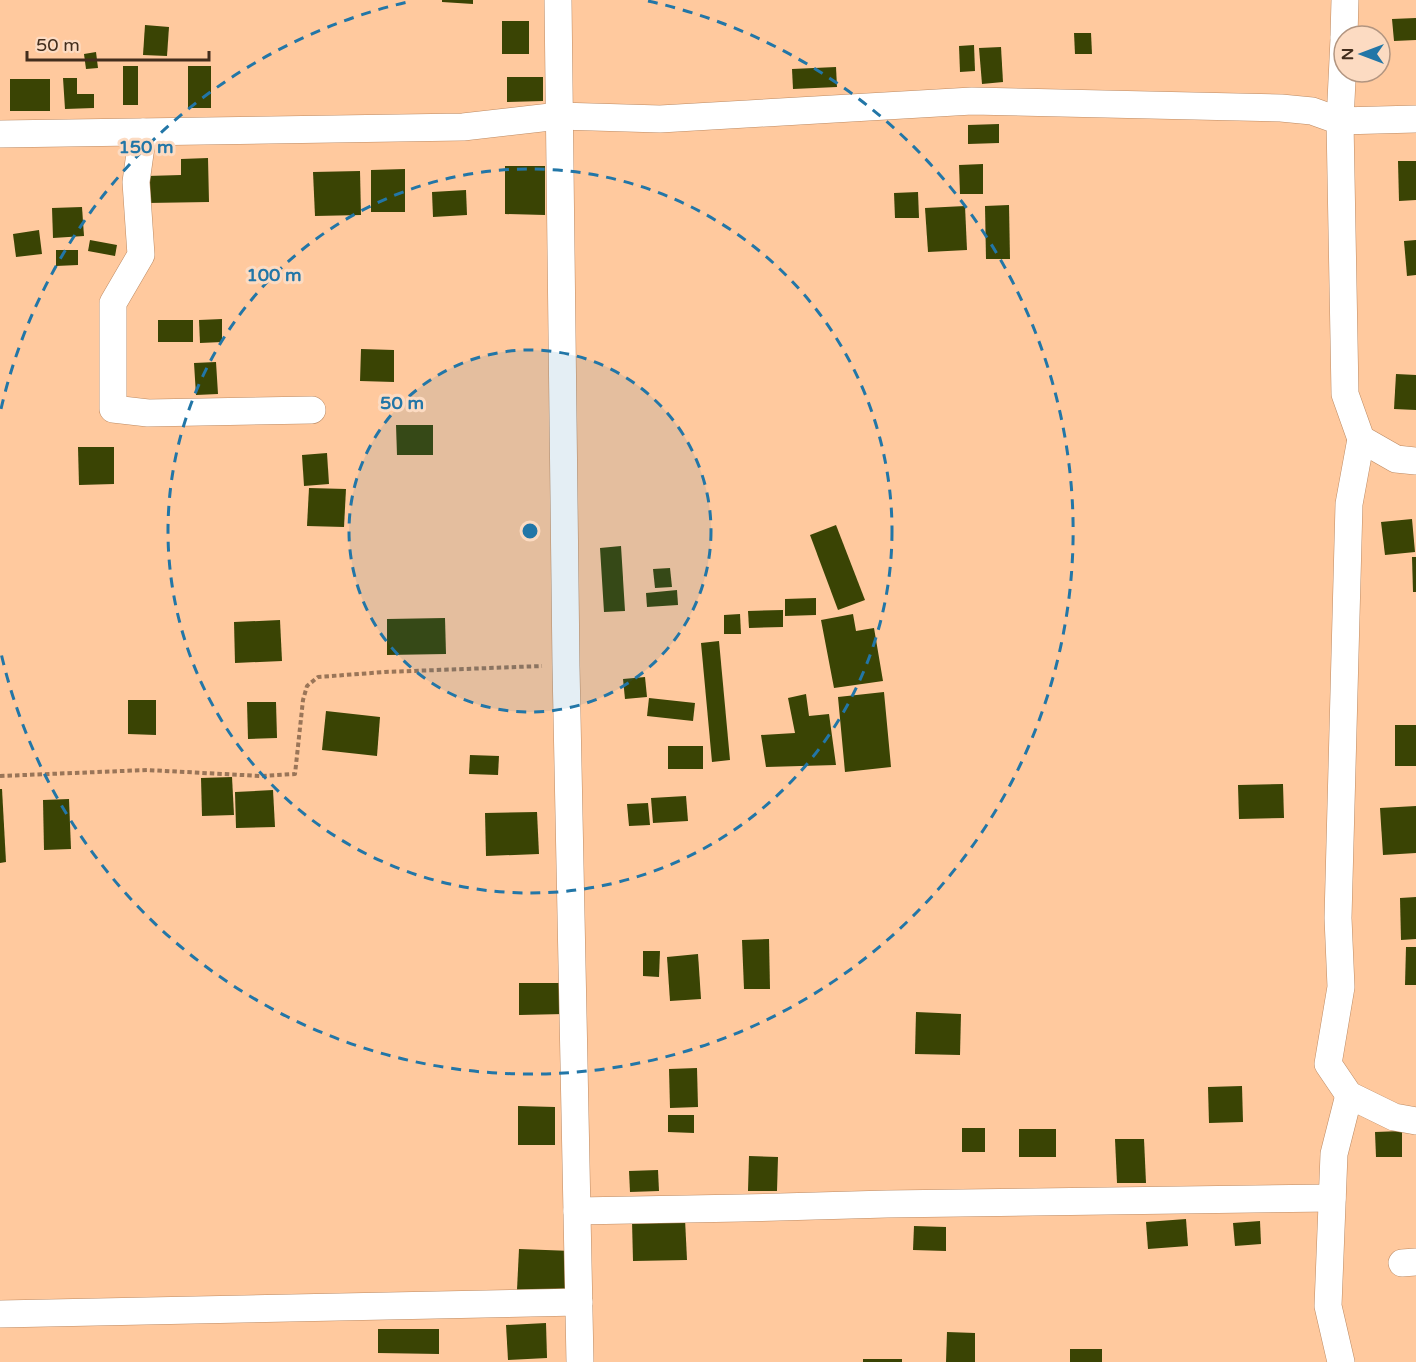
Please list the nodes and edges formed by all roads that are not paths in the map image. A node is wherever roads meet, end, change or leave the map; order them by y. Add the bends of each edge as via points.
1 (558, 0) edge
2 (1344, 0) edge
3 (1344, 24) edge
4 (1342, 84) edge
5 (559, 116) junction
6 (1416, 119) edge
7 (1340, 120) junction
8 (143, 132) junction
9 (0, 134) edge
10 (312, 410) dead end
11 (1361, 440) junction
12 (1416, 461) edge
13 (1349, 1095) junction
14 (1416, 1121) edge
15 (1332, 1198) junction
16 (577, 1211) junction
17 (579, 1302) junction
18 (0, 1314) edge
19 (580, 1362) edge
20 (1341, 1362) edge

1 - 5 street
2 - 3 street
4 - 7 street
5 - 7 street via 660,119 972,101 1281,108 1312,111
5 - 8 street via 463,127
5 - 16 street
6 - 7 street
7 - 11 street via 1344,394
8 - 9 street
8 - 10 street via 136,182 141,255 113,303 113,409
11 - 12 street via 1396,459
11 - 13 street via 1349,504 1338,918 1341,987 1328,1064
13 - 14 street via 1394,1117
13 - 15 street via 1334,1154
15 - 16 street
15 - 20 street via 1328,1306
16 - 17 street
17 - 18 street
17 - 19 street

